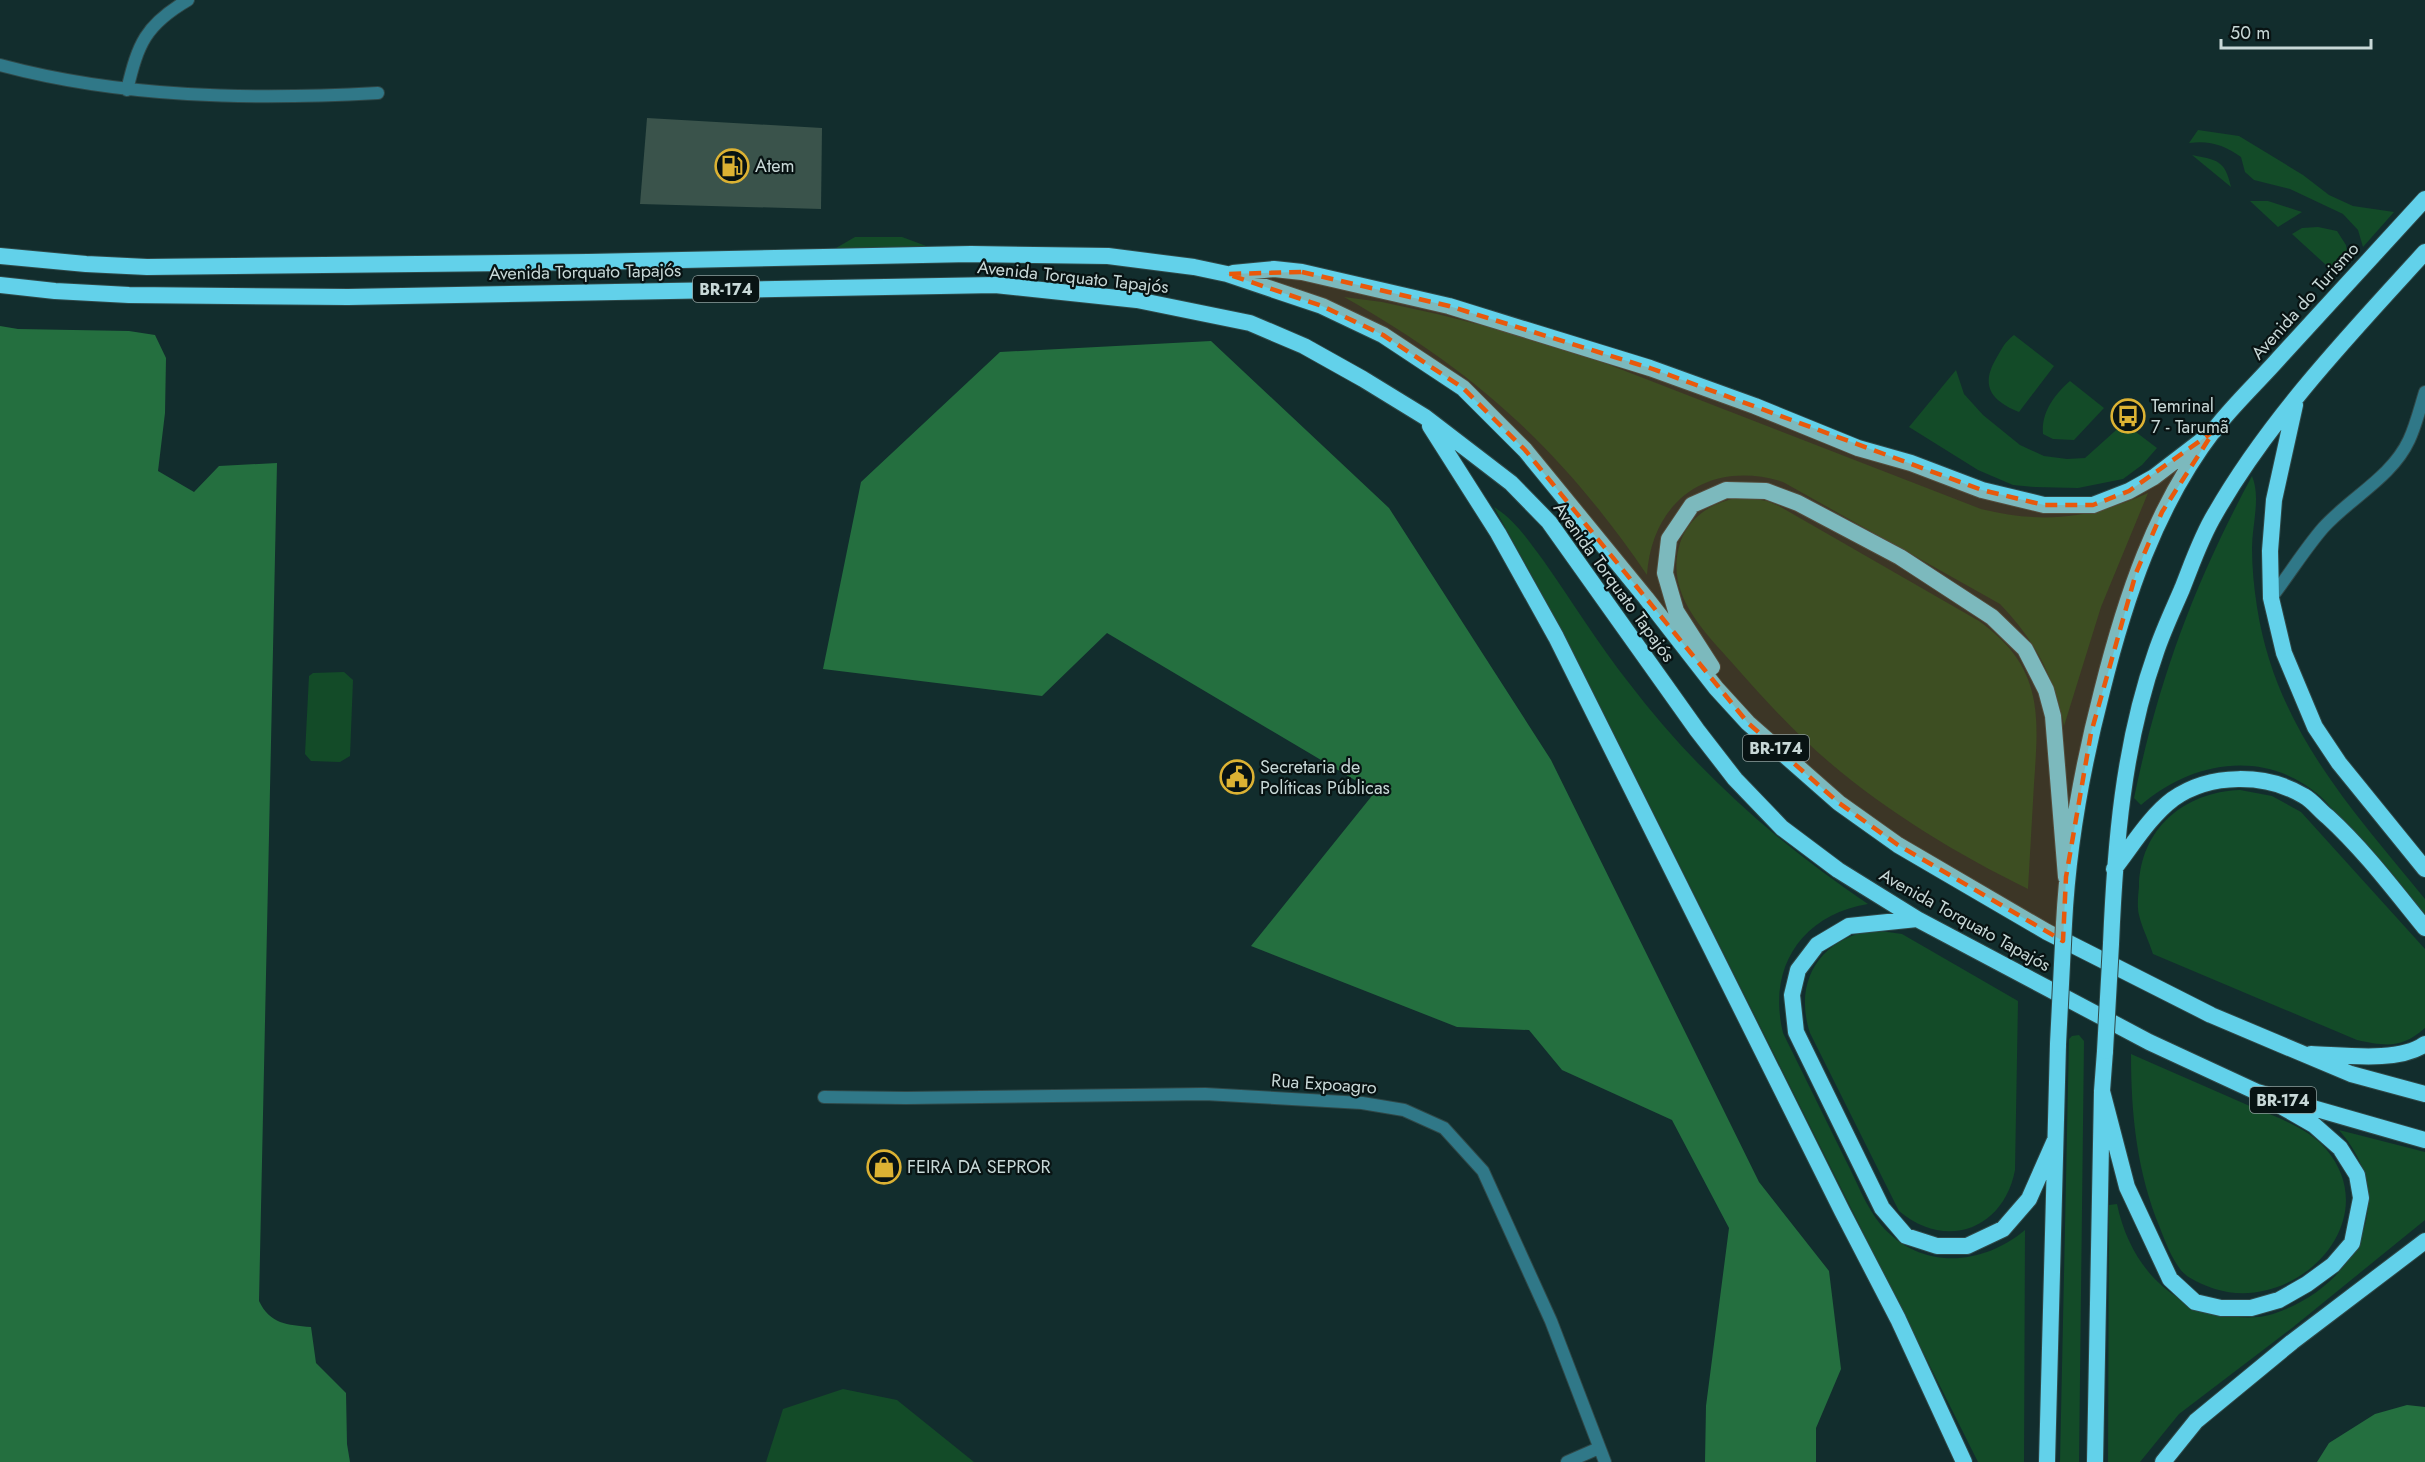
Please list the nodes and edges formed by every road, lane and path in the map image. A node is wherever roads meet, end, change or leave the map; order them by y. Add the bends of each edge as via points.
1 (188, 0) edge
2 (0, 65) edge
3 (127, 90) junction
4 (378, 93) dead end
5 (2425, 199) edge
6 (0, 256) edge
7 (2423, 257) edge
8 (1227, 274) junction
9 (0, 285) edge
10 (2425, 392) edge
11 (2297, 399) junction
12 (1425, 417) junction
13 (2214, 430) junction
14 (2271, 598) junction
15 (1748, 723) junction
16 (2425, 869) edge
17 (2114, 870) junction
18 (2066, 877) junction
19 (1917, 919) junction
20 (2425, 928) edge
21 (2425, 1044) edge
22 (2300, 1054) junction
23 (2102, 1091) junction
24 (2257, 1092) junction
25 (2425, 1094) edge
26 (824, 1097) dead end
27 (2055, 1140) junction
28 (2425, 1140) edge
29 (2425, 1241) edge
30 (1599, 1448) junction
31 (1567, 1462) edge
32 (1605, 1462) edge
33 (1964, 1462) edge
34 (2047, 1462) edge
35 (2095, 1462) edge
36 (2163, 1462) edge

1 - 3 street via 148,31 135,56
2 - 3 street
3 - 4 street via 274,96
5 - 13 highway, Avenida do Turismo
6 - 8 highway, Avenida Torquato Tapajós / BR-174 via 147,267 1108,255
7 - 11 highway
8 - 13 highway via 1302,272 1449,306 1650,368 1982,490 2044,505 2093,505 2129,491 2154,477
8 - 15 highway, Avenida Torquato Tapajós / BR-174 via 1322,306 1373,330 1463,388 1526,450
9 - 12 highway, Avenida Torquato Tapajós / BR-174 via 129,295 348,297 995,285 1137,300 1250,323 1304,346
10 - 14 street via 2401,454 2306,547
11 - 14 highway via 2274,500
11 - 17 highway via 2214,515 2156,653 2138,716
12 - 19 highway, Avenida Torquato Tapajós / BR-174 via 1511,483 1549,522 1697,730 1735,779 1782,828 1838,870
12 - 33 highway via 1498,533 1556,638 1898,1319
13 - 18 highway via 2162,512 2114,641 2091,733
14 - 16 highway via 2284,653 2315,727 2339,763
15 - 18 highway via 1676,610 1665,573 1669,539 1692,505 1726,490 1766,491 1798,503 1900,557 1992,617 2025,649 2046,690 2053,716
15 - 22 highway, Avenida Torquato Tapajós / BR-174 via 1839,803 1898,845 2047,932 2211,1015
17 - 20 highway via 2172,800 2196,785 2235,779 2270,782 2305,796 2384,877
17 - 23 highway, bridge
18 - 27 highway, bridge
19 - 24 highway, Avenida Torquato Tapajós / BR-174 via 2149,1042
19 - 27 highway via 1849,926 1817,945 1798,970 1792,995 1796,1032 1882,1208 1906,1236 1936,1246 1967,1246 2003,1229 2029,1199
21 - 22 highway via 2416,1051 2386,1056
22 - 25 highway, Avenida Torquato Tapajós / BR-174 via 2351,1074
23 - 24 highway via 2127,1188 2170,1279 2195,1302 2221,1308 2251,1308 2279,1300 2333,1265 2352,1243 2361,1198 2357,1174 2340,1148 2314,1125
23 - 35 highway
24 - 28 highway, Avenida Torquato Tapajós / BR-174
26 - 30 street, Rua Expoagro via 1205,1094 1362,1103 1404,1110 1444,1128 1483,1170 1551,1321
27 - 34 highway
29 - 36 highway via 2196,1421
30 - 31 street
30 - 32 street, Rua Expoagro

